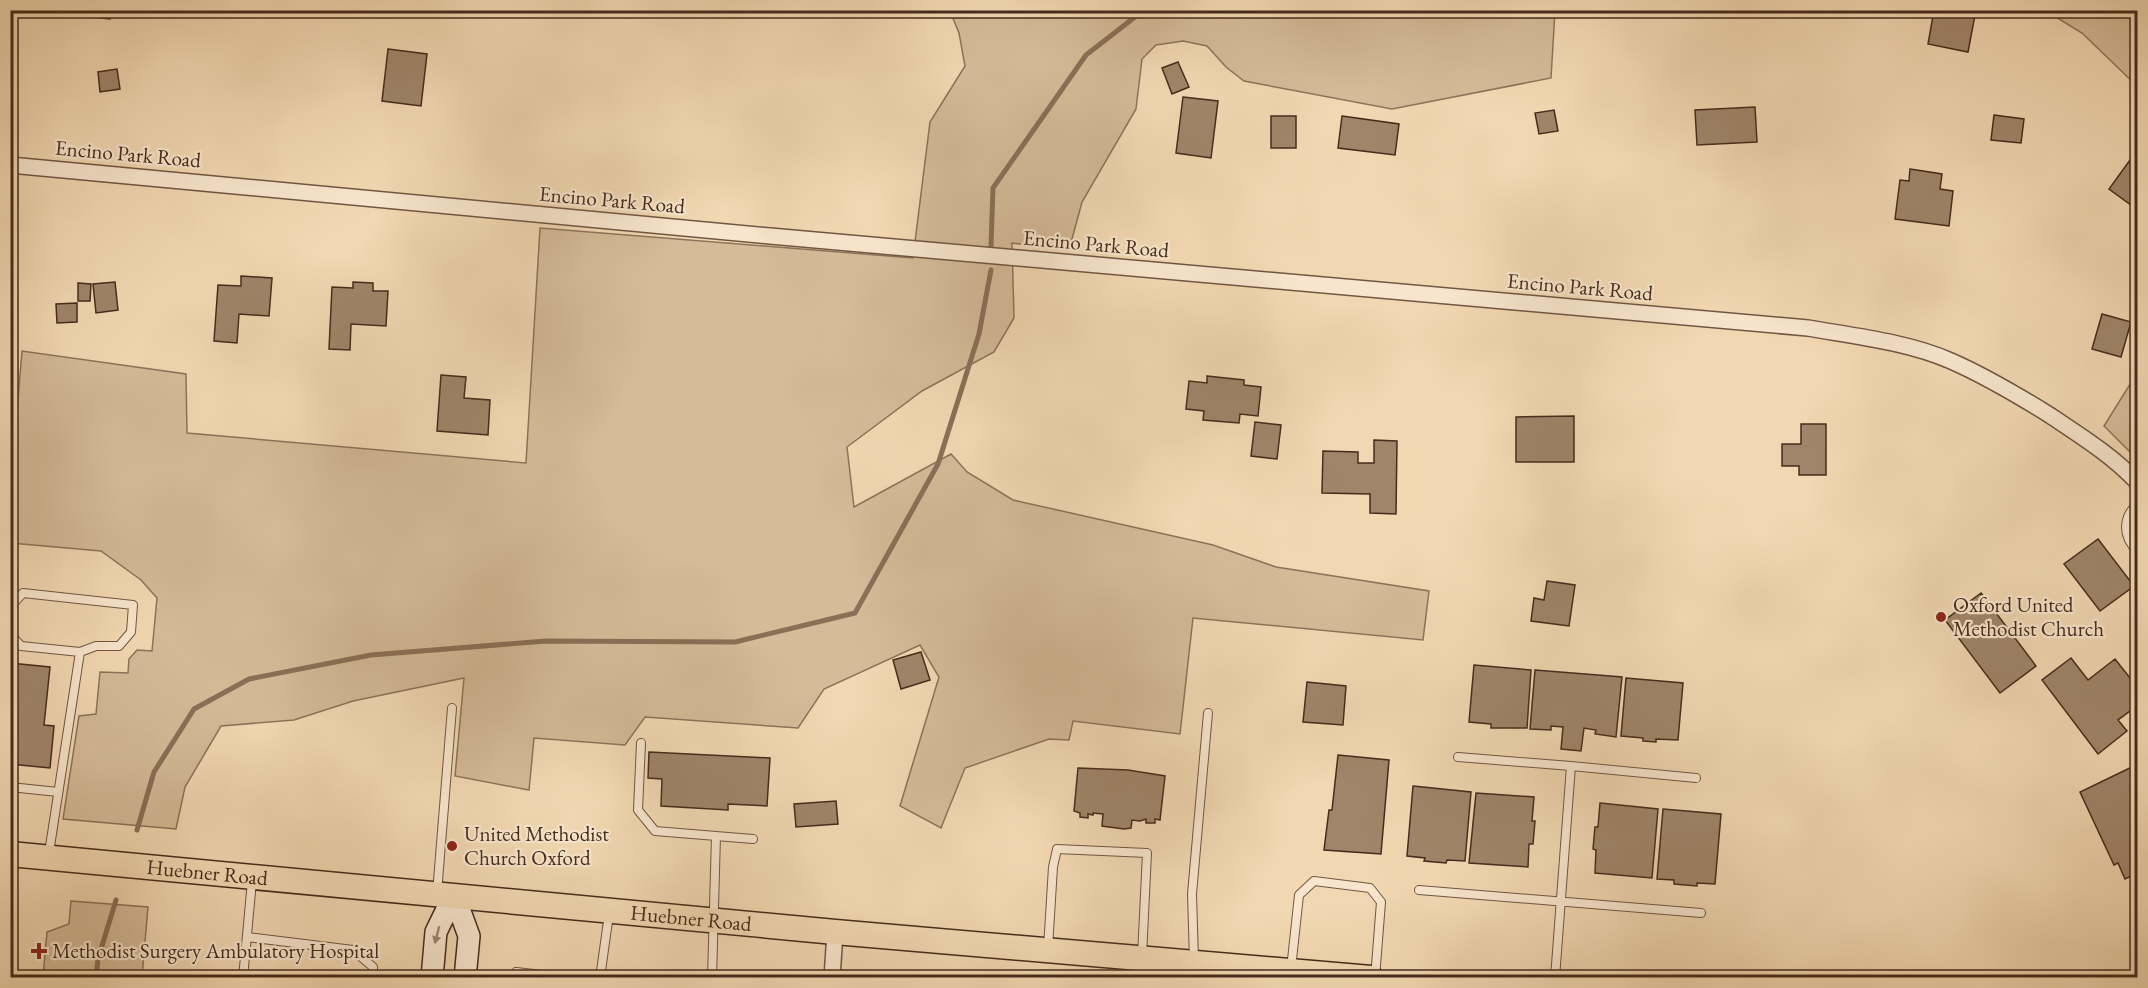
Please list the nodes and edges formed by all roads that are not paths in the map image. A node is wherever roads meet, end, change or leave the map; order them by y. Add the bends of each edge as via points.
1 (10, 165) edge
2 (2138, 483) edge
3 (2138, 503) edge
4 (2138, 552) edge
5 (10, 621) edge
6 (10, 634) edge
7 (80, 652) junction
8 (452, 708) dead end
9 (1208, 713) dead end
10 (641, 743) dead end
11 (1458, 757) dead end
12 (1571, 766) junction
13 (1696, 778) dead end
14 (10, 787) edge
15 (58, 792) junction
16 (716, 836) junction
17 (753, 839) dead end
18 (10, 854) edge
19 (48, 858) junction
20 (253, 877) junction
21 (1419, 890) dead end
22 (446, 895) junction
23 (1560, 902) junction
24 (609, 910) junction
25 (1701, 913) dead end
26 (714, 920) junction
27 (835, 932) junction
28 (247, 937) junction
29 (1048, 950) junction
30 (1194, 962) junction
31 (1154, 968) edge
32 (1291, 971) junction
33 (243, 978) edge
34 (373, 978) edge
35 (432, 978) edge
36 (465, 978) edge
37 (516, 978) edge
38 (569, 978) edge
39 (600, 978) edge
40 (712, 978) edge
41 (832, 978) edge
42 (1373, 978) edge
43 (1556, 978) edge

1 - 2 street, Encino Park Road via 1808,328 1886,341 1950,360 2019,396 2074,431
3 - 4 lane via 2125,524 2126,538
5 - 7 lane via 13,604 23,593 133,605 131,632 119,646 96,646
6 - 7 lane via 21,646
7 - 15 lane
8 - 22 lane
9 - 30 lane via 1192,894
10 - 16 lane via 638,810 649,824 655,831
11 - 12 lane
12 - 13 lane
12 - 23 lane
14 - 15 lane
15 - 19 lane
16 - 17 lane
16 - 26 lane
18 - 19 main road, Huebner Road
19 - 20 main road, Huebner Road
20 - 22 main road, Huebner Road
20 - 28 lane
21 - 23 lane
22 - 24 main road, Huebner Road
22 -> 35 street via 435,933
22 - 36 street via 469,936
23 - 25 lane
23 - 43 lane
24 - 26 main road, Huebner Road
24 - 39 lane
26 - 27 main road, Huebner Road
26 - 40 lane
27 - 29 main road, Huebner Road
27 - 41 street
28 - 33 lane
28 - 34 lane via 353,950 373,967
29 - 31 main road, Huebner Road
29 - 31 lane via 1057,849 1147,853
30 - 31 main road, Huebner Road
30 - 32 main road, Huebner Road
32 - 42 main road, Huebner Road
32 - 42 lane via 1299,895 1314,881 1370,888 1381,902
37 - 38 lane via 516,972

